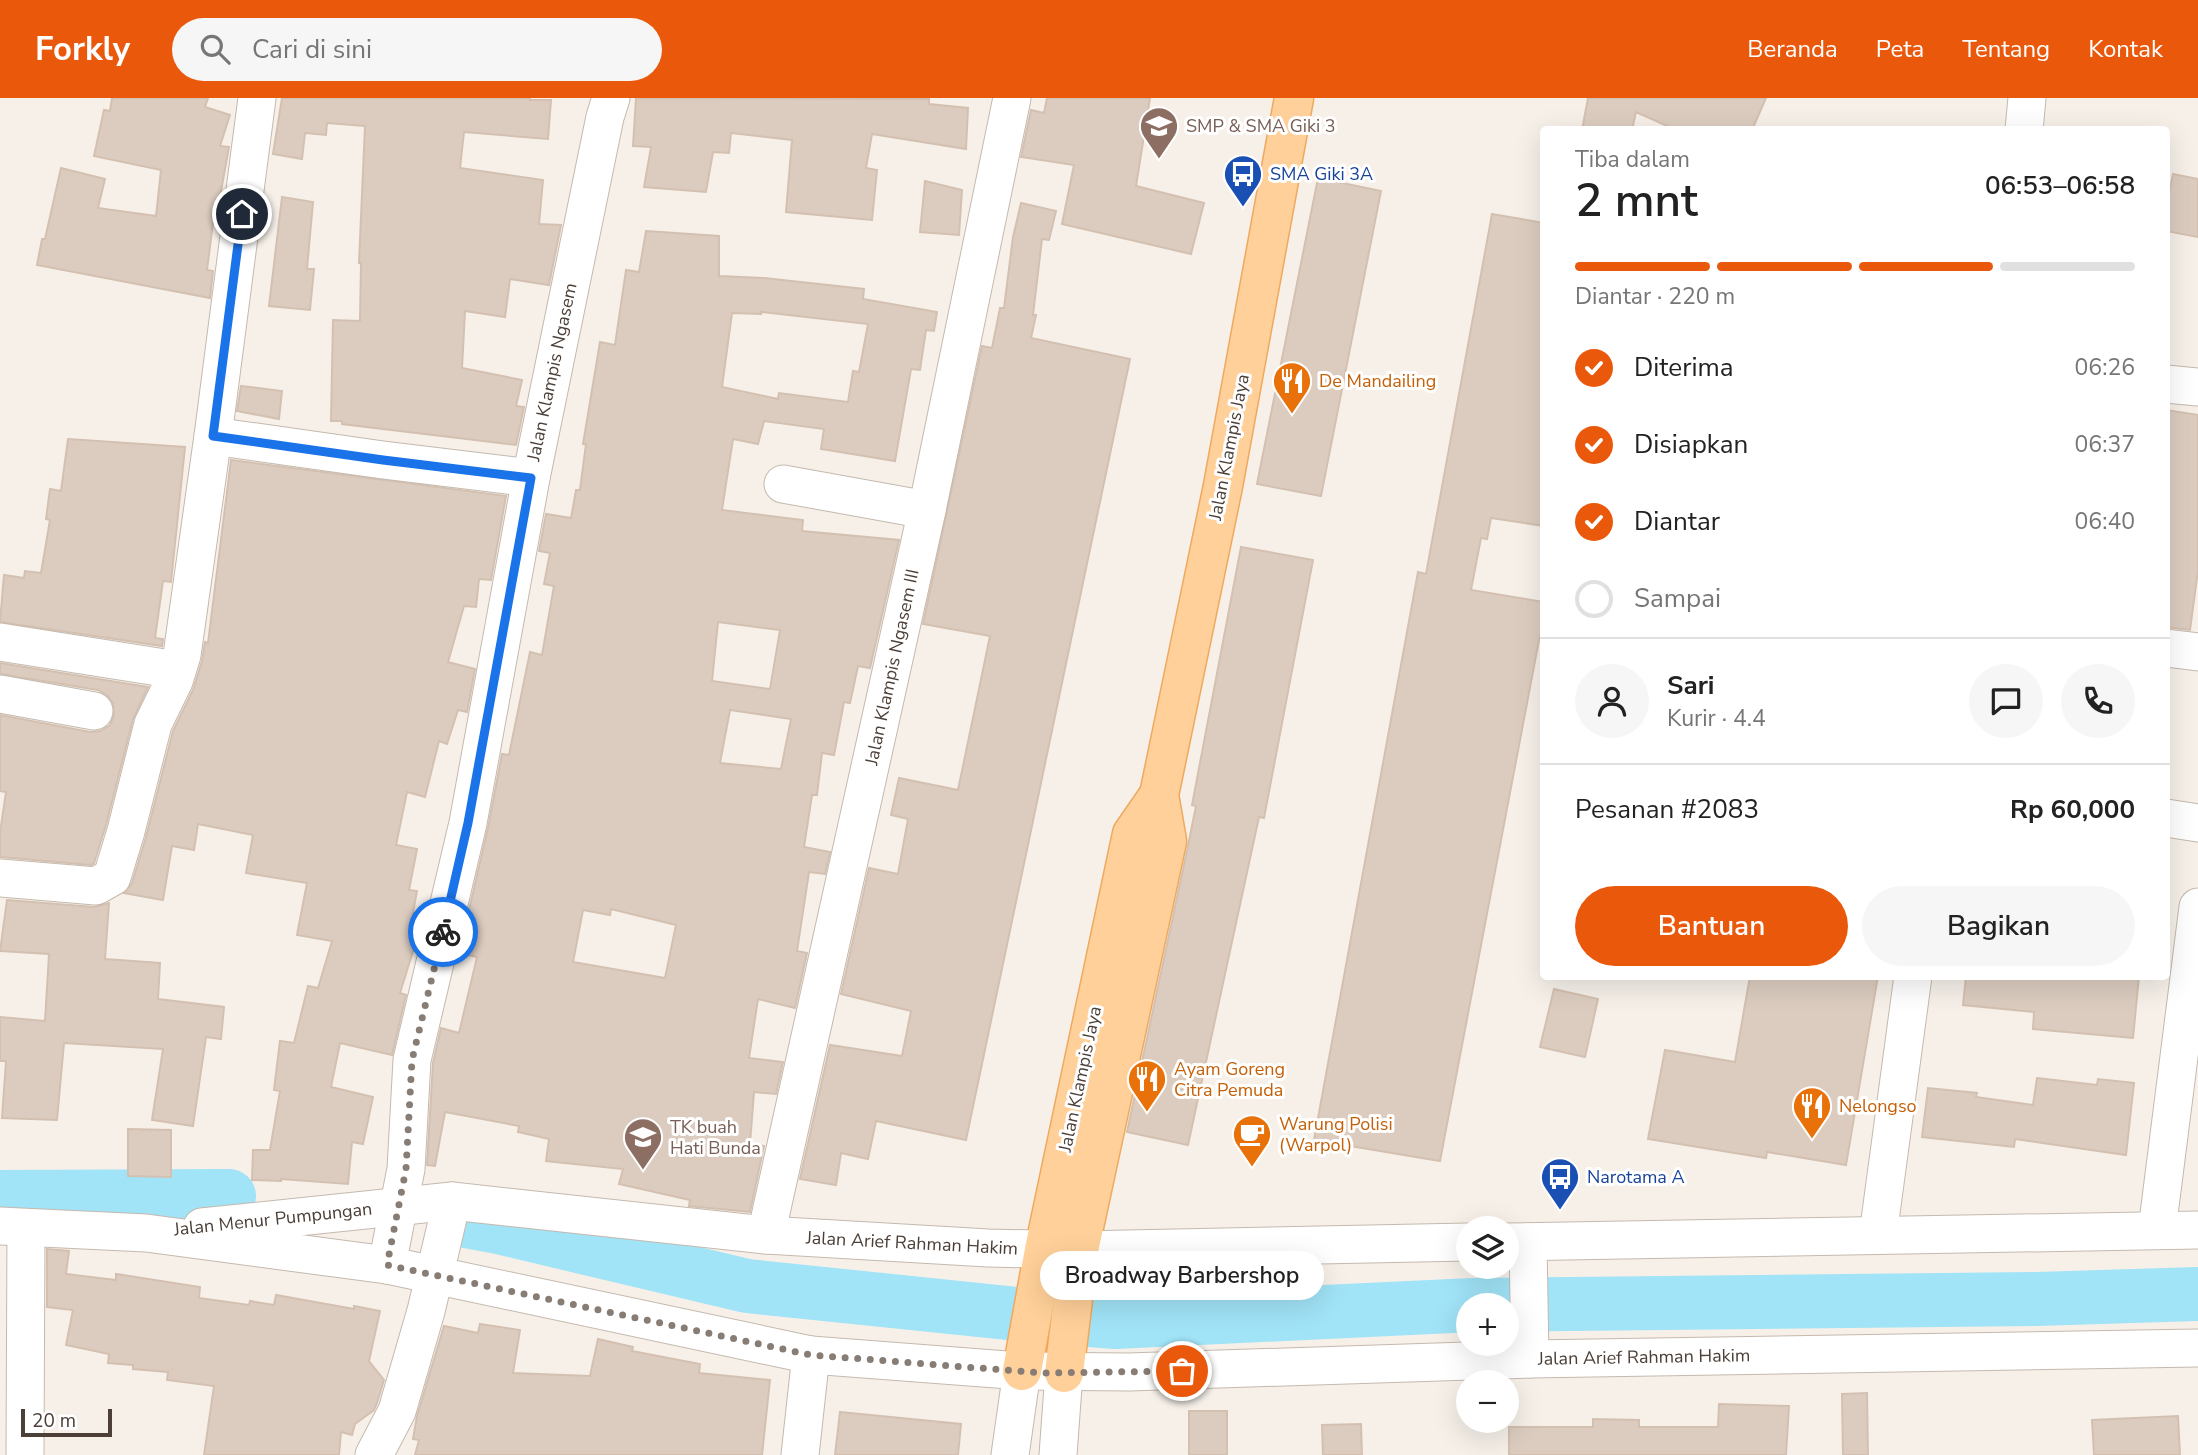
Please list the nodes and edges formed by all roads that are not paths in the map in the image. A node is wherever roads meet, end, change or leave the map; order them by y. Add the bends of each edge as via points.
1 (257, 98) edge
2 (611, 98) edge
3 (1012, 98) edge
4 (1294, 98) edge
5 (2027, 98) edge
6 (2024, 126) edge
7 (2170, 384) edge
8 (2198, 387) edge
9 (213, 436) junction
10 (531, 478) junction
11 (783, 484) dead end
12 (927, 510) junction
13 (0, 642) edge
14 (177, 670) junction
15 (0, 694) edge
16 (94, 711) dead end
17 (2170, 819) edge
18 (2198, 823) edge
19 (0, 878) edge
20 (2198, 906) edge
21 (1912, 980) edge
22 (452, 1201) junction
23 (400, 1205) junction
24 (13, 1227) edge
25 (2157, 1230) junction
26 (2198, 1230) edge
27 (146, 1233) junction
28 (766, 1235) junction
29 (1878, 1235) junction
30 (1456, 1243) edge
31 (1521, 1247) edge
32 (1060, 1260) junction
33 (387, 1265) junction
34 (436, 1274) junction
35 (2198, 1348) edge
36 (811, 1355) junction
37 (1024, 1357) junction
38 (1530, 1359) junction
39 (1065, 1360) junction
40 (25, 1455) edge
41 (374, 1455) edge
42 (800, 1455) edge
43 (1010, 1455) edge
44 (1058, 1455) edge

1 - 9 street
2 - 10 street, Jalan Klampis Ngasem
3 - 12 street, Jalan Klampis Ngasem III
4 - 32 main road, Jalan Klampis Jaya via 1223,486 1159,795 1132,834
5 - 6 street
7 - 8 street
9 - 10 street
9 - 14 street
10 - 23 street, Jalan Klampis Ngasem via 468,823 412,1060
11 - 12 street
12 - 28 street, Jalan Klampis Ngasem III
13 - 14 street
14 - 19 street via 153,724 112,877 96,886
15 - 16 street
17 - 18 street
20 - 25 street
21 - 29 street
22 - 23 street, Jalan Arief Rahman Hakim
22 - 28 street, Jalan Arief Rahman Hakim
22 - 34 street
23 - 27 street, Jalan Menur Pumpungan
23 - 33 street, Jalan Klampis Ngasem
24 - 27 street, Jalan Menur Pumpungan
24 - 40 street
25 - 26 street
25 - 29 street
27 - 33 street, Jalan Menur Pumpungan
28 - 32 street, Jalan Arief Rahman Hakim
29 - 31 street
30 - 32 street, Jalan Arief Rahman Hakim
31 - 38 street
32 - 37 main road, Jalan Klampis Jaya
32 - 39 main road, Jalan Klampis Jaya
33 - 34 street, Jalan Arief Rahman Hakim
34 - 36 street, Jalan Arief Rahman Hakim
34 - 41 street via 397,1411
35 - 38 street, Jalan Arief Rahman Hakim
36 - 37 street, Jalan Arief Rahman Hakim
36 - 42 street
37 - 39 street, Jalan Arief Rahman Hakim
37 - 43 street
38 - 39 street, Jalan Arief Rahman Hakim
39 - 44 street

